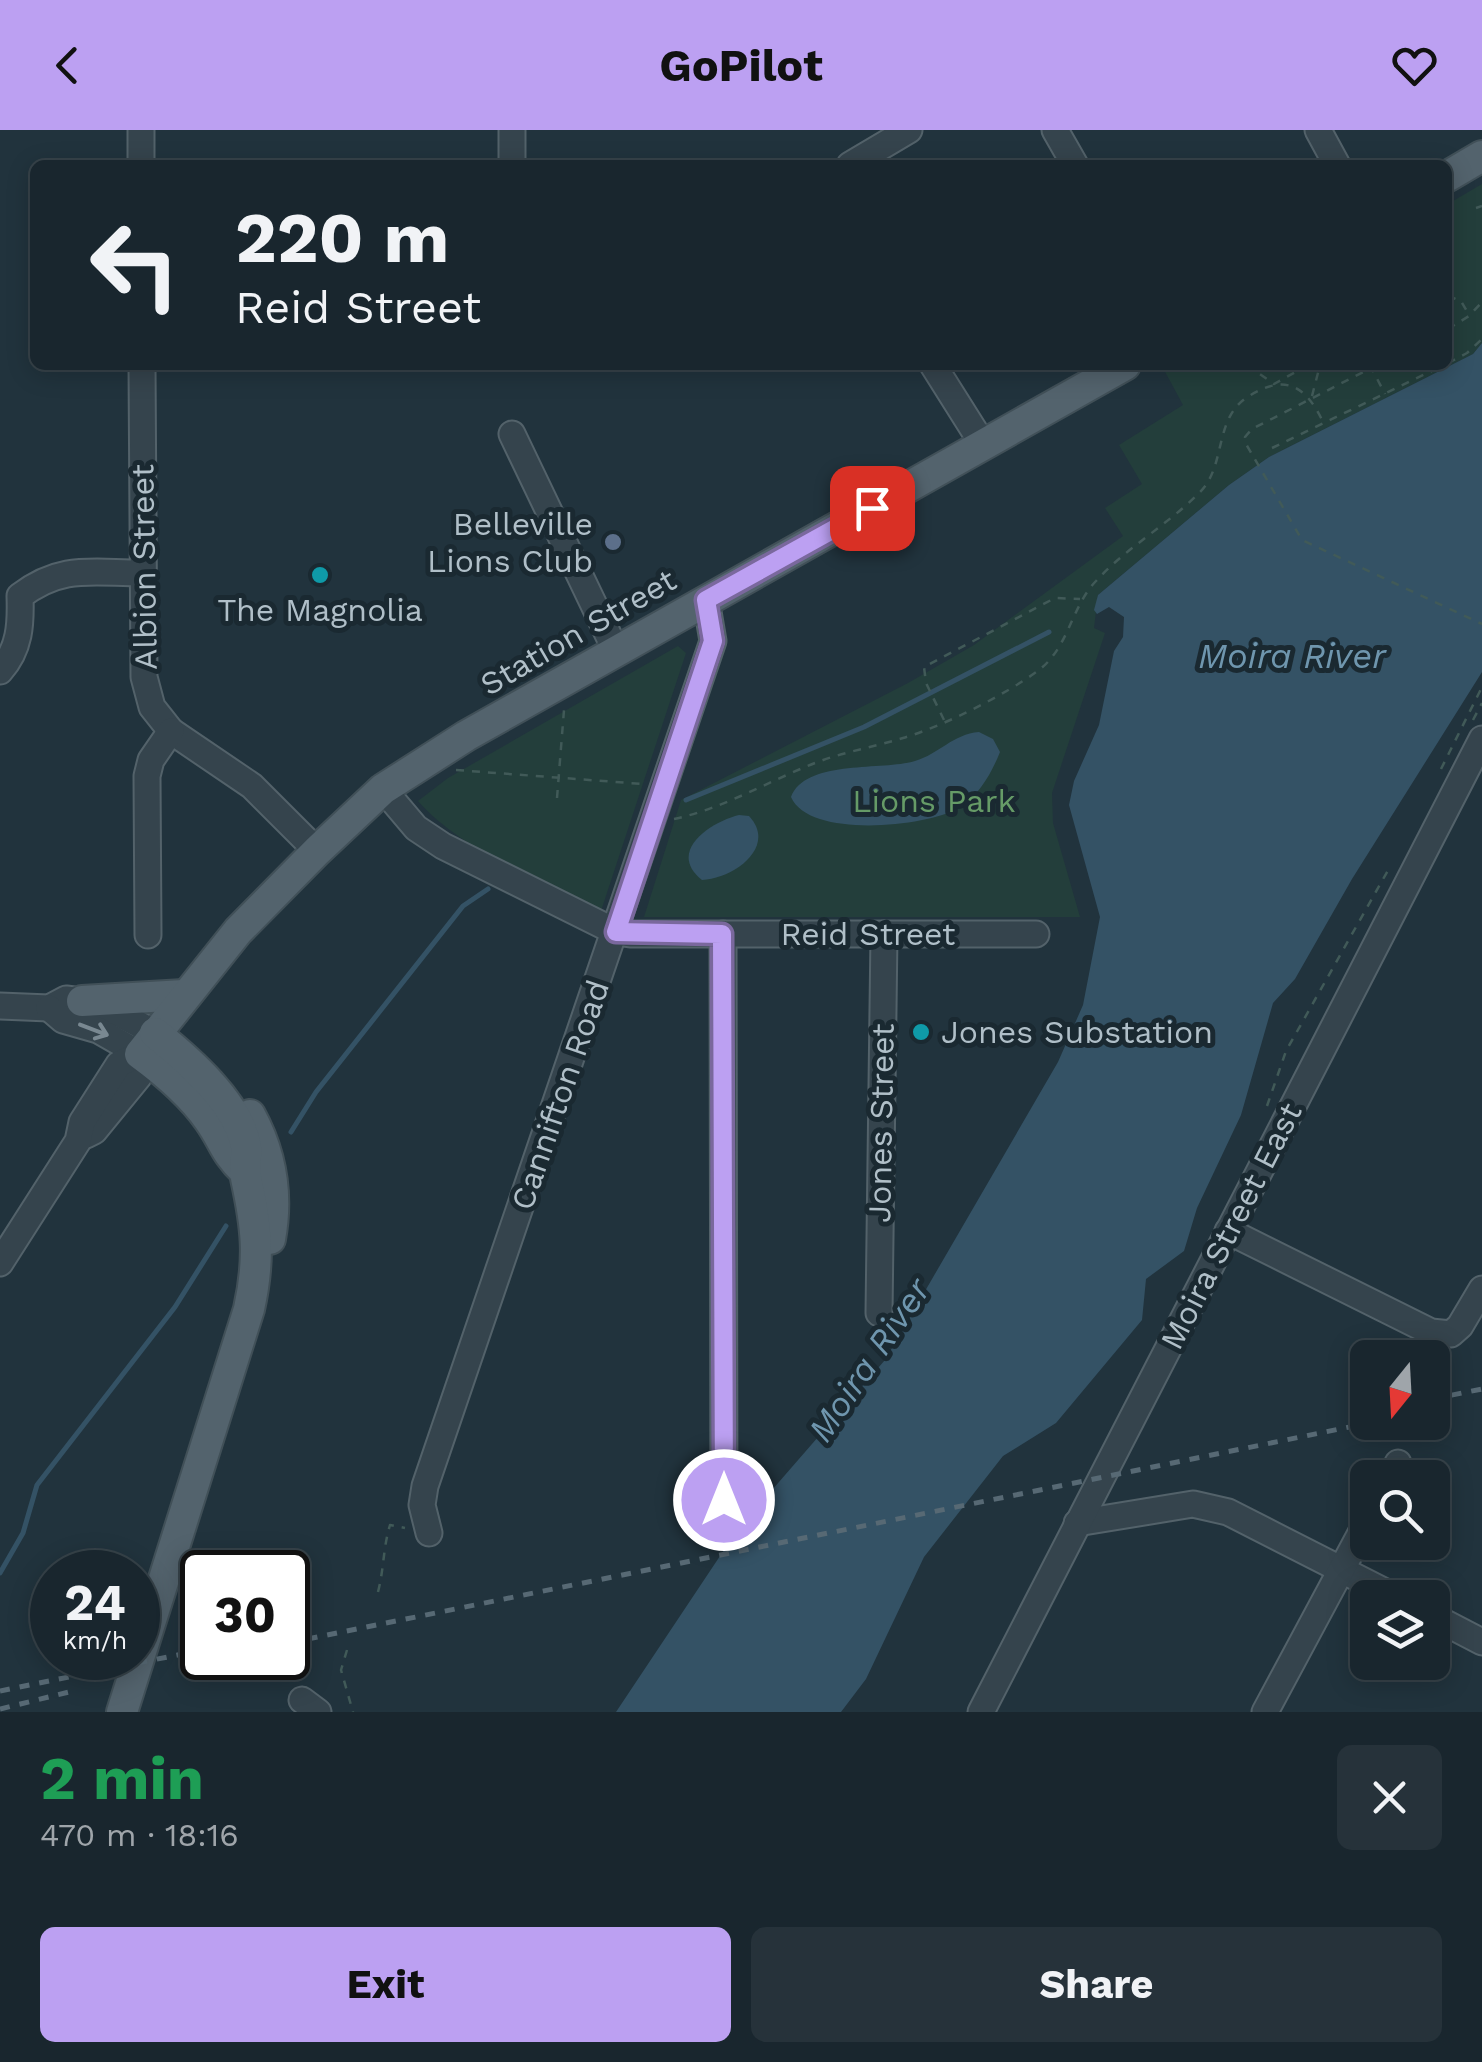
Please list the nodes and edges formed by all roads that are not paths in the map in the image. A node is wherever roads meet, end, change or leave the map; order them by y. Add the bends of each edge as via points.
1 (140, 130) edge
2 (512, 130) edge
3 (909, 130) edge
4 (1056, 130) edge
5 (1318, 130) edge
6 (1482, 156) edge
7 (512, 158) dead end
8 (141, 160) edge
9 (858, 160) edge
10 (1072, 160) edge
11 (1334, 160) edge
12 (1452, 174) edge
13 (142, 370) edge
14 (936, 370) edge
15 (1115, 370) edge
16 (512, 434) dead end
17 (984, 446) junction
18 (142, 573) junction
19 (706, 600) junction
20 (10, 601) edge
21 (616, 651) junction
22 (0, 671) edge
23 (171, 731) junction
24 (1472, 732) edge
25 (383, 789) junction
26 (316, 852) junction
27 (616, 932) junction
28 (722, 934) junction
29 (884, 934) junction
30 (1036, 934) dead end
31 (148, 936) dead end
32 (180, 999) junction
33 (82, 1000) junction
34 (0, 1006) edge
35 (49, 1008) junction
36 (147, 1044) junction
37 (1228, 1232) junction
38 (0, 1263) edge
39 (1482, 1289) edge
40 (249, 1309) junction
41 (879, 1312) dead end
42 (724, 1520) dead end
43 (1077, 1522) junction
44 (429, 1533) road end
45 (1350, 1553) edge
46 (1342, 1568) junction
47 (1364, 1580) edge
48 (1450, 1625) edge
49 (1482, 1642) edge
50 (122, 1712) edge
51 (980, 1712) edge
52 (1265, 1712) edge

1 - 8 street
2 - 7 street
3 - 9 street
4 - 10 street
5 - 11 street
6 - 12 main road
13 - 18 street, Albion Street
14 - 17 street
15 - 17 main road, Station Street
16 - 21 street
17 - 19 main road, Station Street
18 - 20 street via 62,572
18 - 23 street, Albion Street via 144,677 152,707
19 - 21 main road, Station Street
19 - 27 street, Cannifton Road via 713,641
20 - 22 street via 22,628
21 - 25 main road, Station Street
23 - 26 street via 252,786
23 - 31 street via 147,776
24 - 37 street, Moira Street East
25 - 26 main road, Station Street
25 - 27 street, Reid Street via 416,828 443,846
26 - 32 main road, Station Street
27 - 28 street, Reid Street
27 - 44 street, Cannifton Road via 425,1486
28 - 29 street, Reid Street
28 - 42 street
29 - 30 street, Reid Street
29 - 41 street, Jones Street
32 - 33 main road
32 - 36 main road, Station Street
32 - 40 main road via 189,1037 244,1105 269,1156 272,1227
33 - 35 street
33 - 36 street via 115,1012
34 - 35 street
35 -> 36 street via 63,1020
36 - 38 street, Station Street via 119,1064
36 - 40 main road via 211,1085 246,1146 258,1244
37 - 39 street via 1431,1332 1451,1334
37 - 43 street, Moira Street East
40 - 50 main road
43 - 46 street via 1193,1504 1228,1512
43 - 51 street, Moira Street East
45 - 46 street
46 - 47 street
46 - 52 street
48 - 49 street

